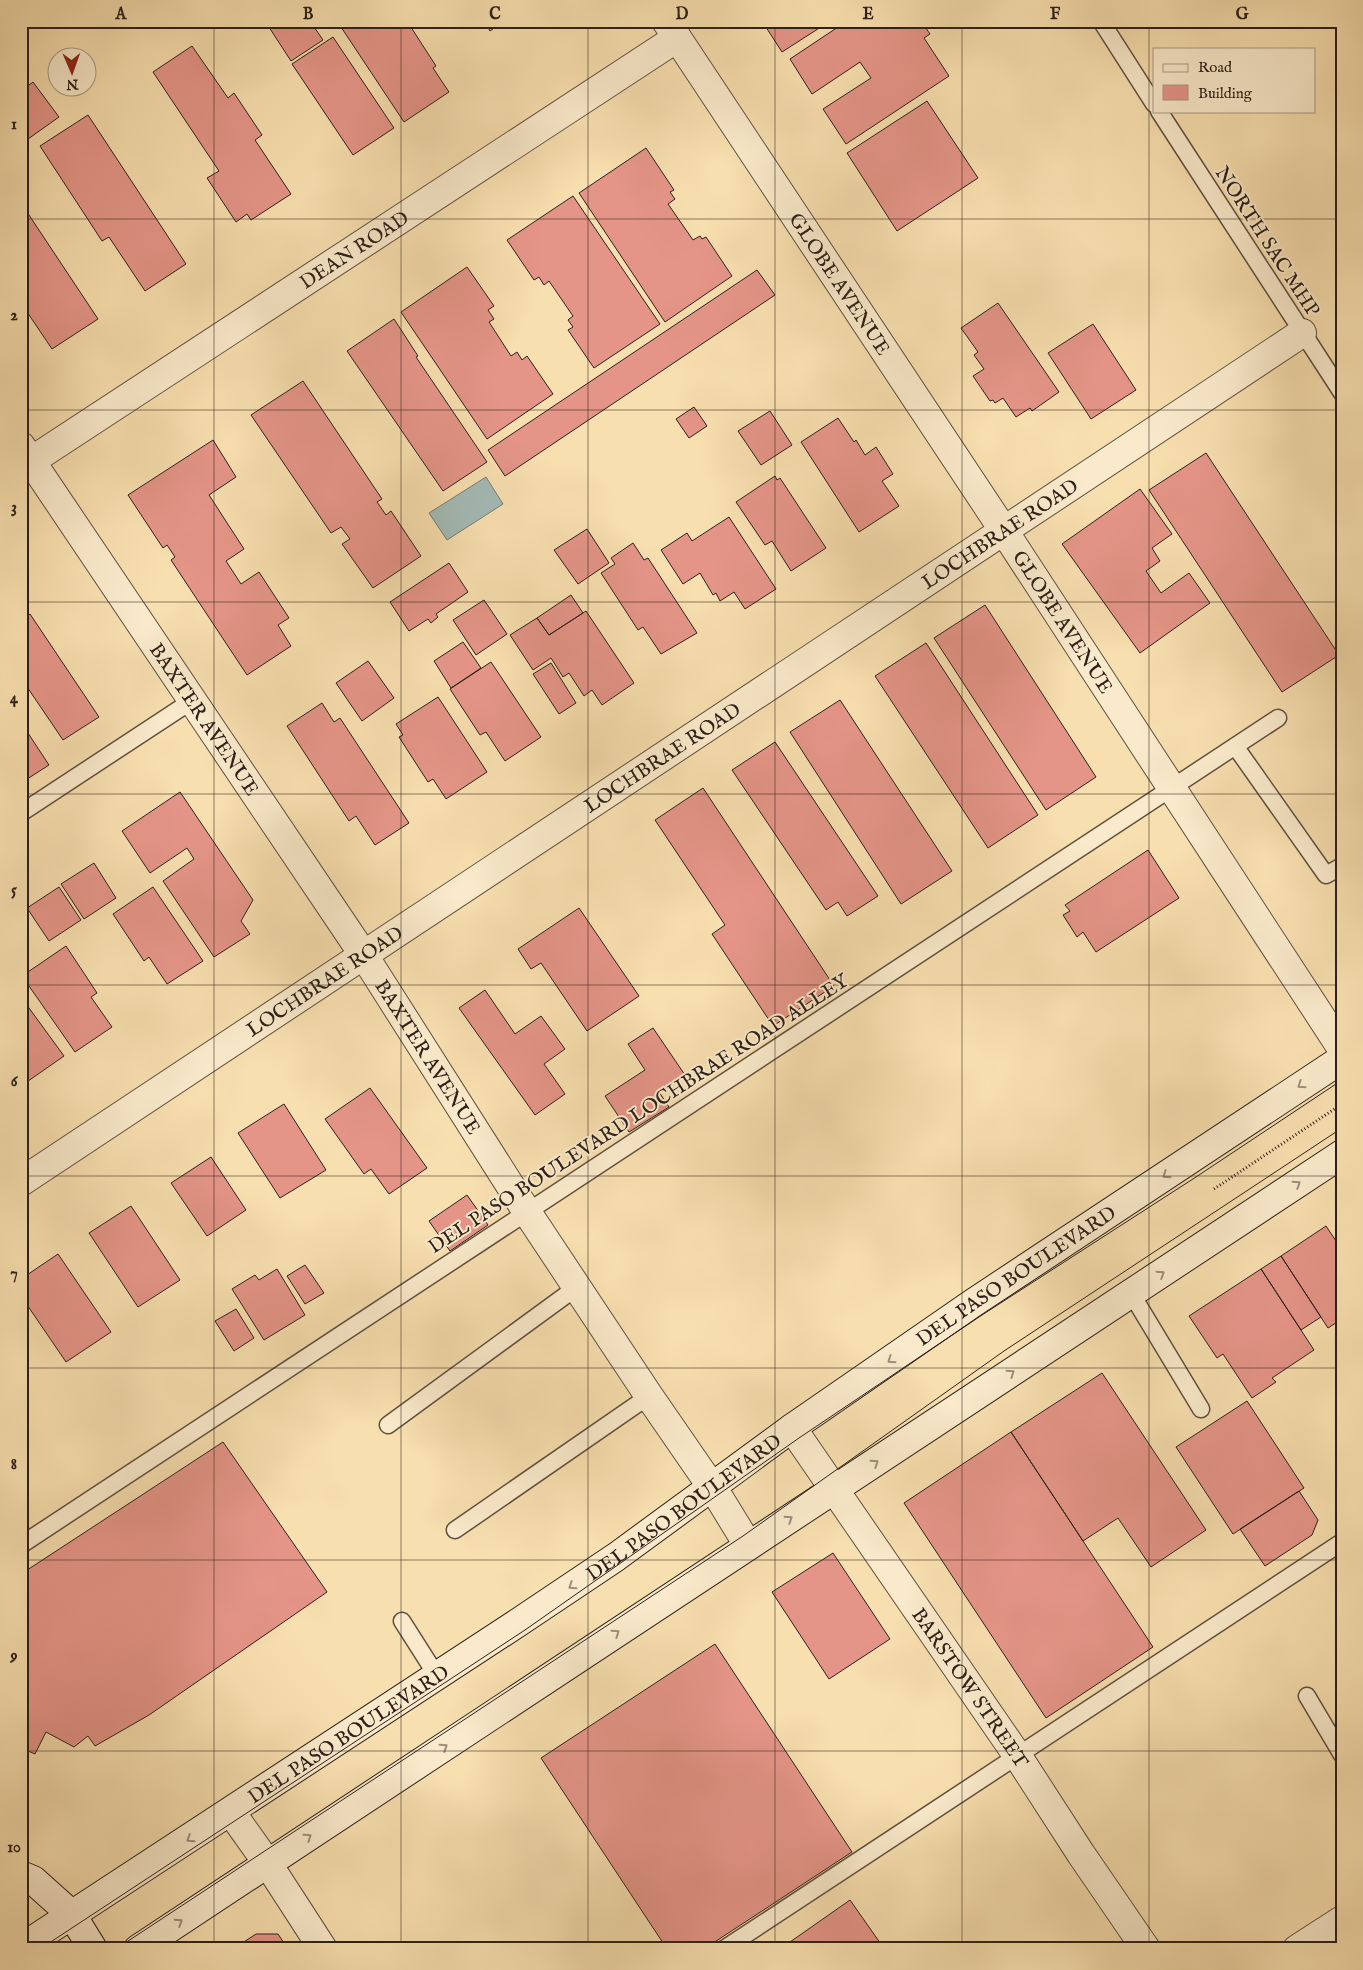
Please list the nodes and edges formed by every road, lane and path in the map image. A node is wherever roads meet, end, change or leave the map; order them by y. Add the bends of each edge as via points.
1 (1101, 21) edge
2 (671, 30) edge
3 (1153, 102) edge
4 (1160, 112) edge
5 (1302, 333) junction
6 (1342, 393) edge
7 (26, 453) edge
8 (1004, 532) junction
9 (193, 700) junction
10 (1278, 718) dead end
11 (1235, 746) junction
12 (1171, 788) junction
13 (21, 813) edge
14 (1342, 866) edge
15 (363, 954) junction
16 (1342, 1050) edge
17 (1342, 1058) edge
18 (1342, 1104) edge
19 (1342, 1154) edge
20 (21, 1182) edge
21 (1214, 1189) dead end
22 (527, 1212) junction
23 (577, 1287) junction
24 (1131, 1293) junction
25 (649, 1396) junction
26 (1201, 1409) dead end
27 (388, 1425) dead end
28 (792, 1428) junction
29 (712, 1487) junction
30 (835, 1490) junction
31 (455, 1530) dead end
32 (1342, 1542) edge
33 (21, 1544) edge
34 (748, 1545) junction
35 (402, 1621) dead end
36 (436, 1676) junction
37 (1307, 1696) dead end
38 (1017, 1755) junction
39 (1342, 1756) edge
40 (231, 1812) junction
41 (268, 1864) junction
42 (21, 1875) edge
43 (72, 1914) junction
44 (1342, 1920) edge
45 (21, 1948) edge
46 (93, 1949) edge
47 (138, 1949) edge
48 (323, 1949) edge
49 (724, 1949) edge
50 (1146, 1949) edge
51 (1297, 1949) edge

1 - 3 lane
2 - 7 street, DEAN ROAD
2 - 8 street, GLOBE AVENUE
4 - 5 lane, NORTH SAC MHP
5 - 6 lane, NORTH SAC MHP
5 - 8 street, LOCHBRAE ROAD
7 - 9 street, BAXTER AVENUE
8 - 12 street, GLOBE AVENUE
8 - 15 street, LOCHBRAE ROAD
9 - 13 lane
9 - 15 street, BAXTER AVENUE
10 - 11 lane, DEL PASO BOULEVARD LOCHBRAE ROAD ALLEY
11 - 12 lane, DEL PASO BOULEVARD LOCHBRAE ROAD ALLEY
11 - 14 lane via 1326,876
12 - 16 street, GLOBE AVENUE
12 - 22 lane, DEL PASO BOULEVARD LOCHBRAE ROAD ALLEY
15 - 20 street, LOCHBRAE ROAD
15 - 22 street, BAXTER AVENUE
17 -> 28 street, DEL PASO BOULEVARD via 973,1303
18 - 21 path
24 -> 19 street
22 - 23 street, BAXTER AVENUE
22 - 33 lane, DEL PASO BOULEVARD LOCHBRAE ROAD ALLEY
23 - 25 street, BAXTER AVENUE
23 - 27 lane
24 - 26 lane
30 -> 24 street
25 - 29 street, BAXTER AVENUE
25 - 31 lane
28 - 29 street, DEL PASO BOULEVARD
28 - 30 street, BARSTOW STREET
29 - 34 street, BAXTER AVENUE
29 -> 36 street, DEL PASO BOULEVARD via 608,1562
34 -> 30 street
30 - 38 street, BARSTOW STREET
32 - 38 lane
41 -> 34 street
35 - 36 lane
36 - 40 street, DEL PASO BOULEVARD
37 - 39 lane
38 - 49 lane
38 - 50 street, BARSTOW STREET
40 - 41 street
40 -> 43 street, DEL PASO BOULEVARD
47 -> 41 street
41 - 48 street
42 - 43 street via 33,1880
43 - 45 street, DEL PASO BOULEVARD
43 - 46 street
44 - 51 street

